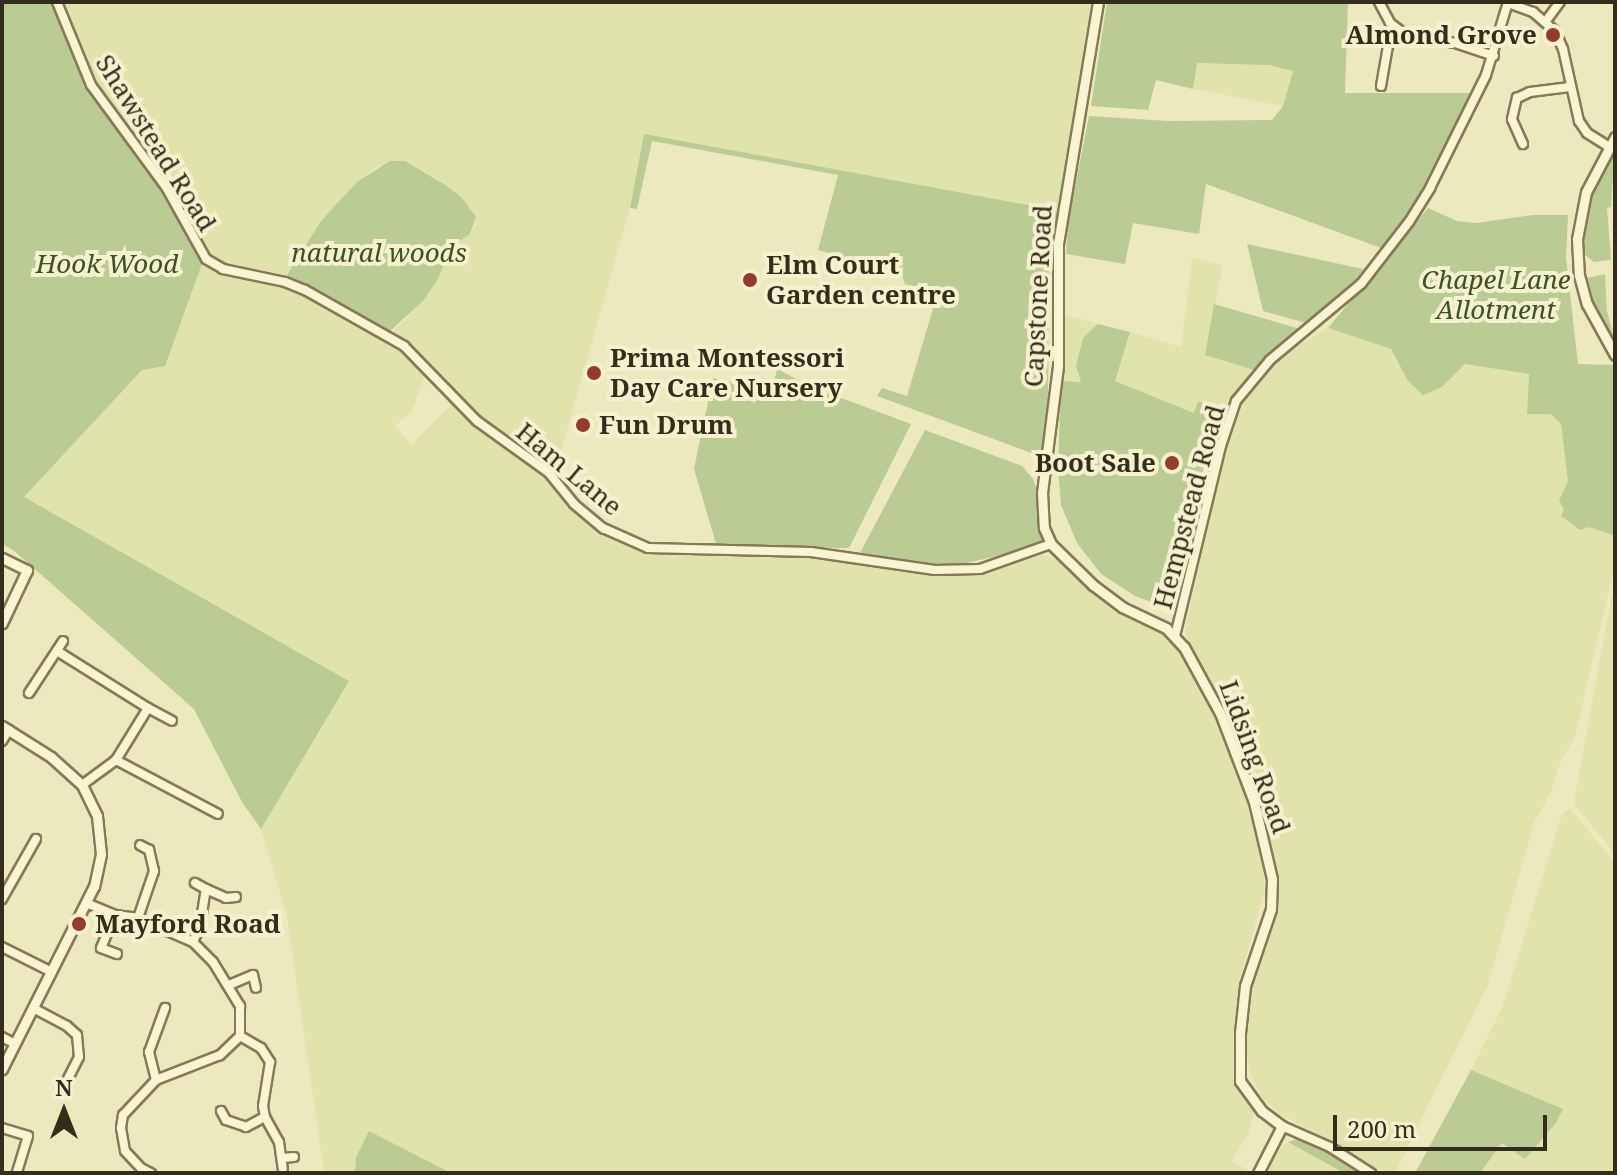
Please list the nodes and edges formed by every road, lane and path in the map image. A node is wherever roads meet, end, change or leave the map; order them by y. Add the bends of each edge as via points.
1 (57, 2) edge
2 (1098, 2) edge
3 (1379, 2) edge
4 (1508, 2) edge
5 (1560, 2) edge
6 (1546, 21) junction
7 (1397, 31) junction
8 (1494, 56) junction
9 (1381, 86) dead end
10 (1570, 87) junction
11 (1615, 137) edge
12 (1523, 144) dead end
13 (1608, 146) junction
14 (206, 259) joint
15 (1615, 355) edge
16 (1051, 544) junction
17 (2, 558) edge
18 (2, 623) edge
19 (1175, 636) junction
20 (63, 641) dead end
21 (57, 651) junction
22 (29, 693) dead end
23 (148, 708) junction
24 (172, 721) dead end
25 (5, 728) edge
26 (2, 741) edge
27 (116, 760) junction
28 (82, 785) junction
29 (218, 814) dead end
30 (36, 839) dead end
31 (140, 845) dead end
32 (195, 883) dead end
33 (206, 889) junction
34 (236, 897) dead end
35 (2, 899) edge
36 (86, 903) junction
37 (115, 915) junction
38 (138, 918) junction
39 (193, 942) junction
40 (2, 947) edge
41 (117, 954) dead end
42 (52, 972) junction
43 (229, 985) junction
44 (256, 988) dead end
45 (33, 1008) junction
46 (165, 1008) dead end
47 (240, 1036) junction
48 (2, 1037) edge
49 (15, 1044) junction
50 (60, 1067) dead end
51 (2, 1069) edge
52 (156, 1080) junction
53 (221, 1111) dead end
54 (265, 1117) junction
55 (1282, 1126) junction
56 (2, 1128) edge
57 (28, 1136) junction
58 (38, 1139) dead end
59 (294, 1157) dead end
60 (282, 1158) junction
61 (283, 1169) dead end
62 (17, 1173) edge
63 (151, 1173) edge
64 (1258, 1173) edge
65 (1371, 1173) edge

1 - 14 street, Shawstead Road via 91,85 166,187
2 - 16 street, Capstone Road via 1058,244 1058,366 1042,492 1044,528
3 - 7 street
4 - 6 street
4 - 8 street, Hempstead Road
5 - 6 street
6 - 10 street via 1560,40
7 - 8 street
7 - 9 street via 1388,46
8 - 19 street, Hempstead Road via 1430,188 1387,254 1361,284 1258,371 1236,401
10 - 12 street via 1517,98 1512,119
10 - 13 street via 1581,125
11 - 13 street
13 - 15 street via 1581,208 1577,259 1587,304
14 - 16 street, Ham Lane via 223,269 305,290 404,346 477,421 549,473 574,504 603,528 648,548 811,552 959,570 980,569
16 - 19 street, Lidsing Road via 1109,598
17 - 18 street via 27,570
19 - 55 street, Lidsing Road via 1220,713 1254,802 1272,879 1271,909 1245,986 1240,1081 1262,1111
20 - 21 street
21 - 22 street
21 - 23 street
23 - 24 street
23 - 27 street
25 - 26 street
25 - 28 street via 58,762
27 - 28 street
27 - 29 street
28 - 36 street via 97,816 101,854
30 - 35 street
31 - 38 street via 149,850 154,871
32 - 33 street
33 - 34 street
33 - 39 street
36 - 37 street
36 - 42 street
37 - 38 street
37 - 41 street via 101,948
38 - 39 street
39 - 43 street
40 - 42 street
42 - 45 street
43 - 44 street via 253,970
43 - 47 street via 240,1006
45 - 49 street
45 - 50 street via 77,1035 79,1057 69,1076
46 - 52 street via 149,1052
47 - 52 street via 220,1055
47 - 54 street via 261,1048 270,1062
48 - 49 street
49 - 51 street
52 - 63 street via 129,1104 121,1128 131,1159
53 - 54 street via 222,1123 246,1127
54 - 60 street
55 - 64 street
55 - 65 street
56 - 57 street
57 - 58 street
57 - 62 street
59 - 60 street
60 - 61 street

